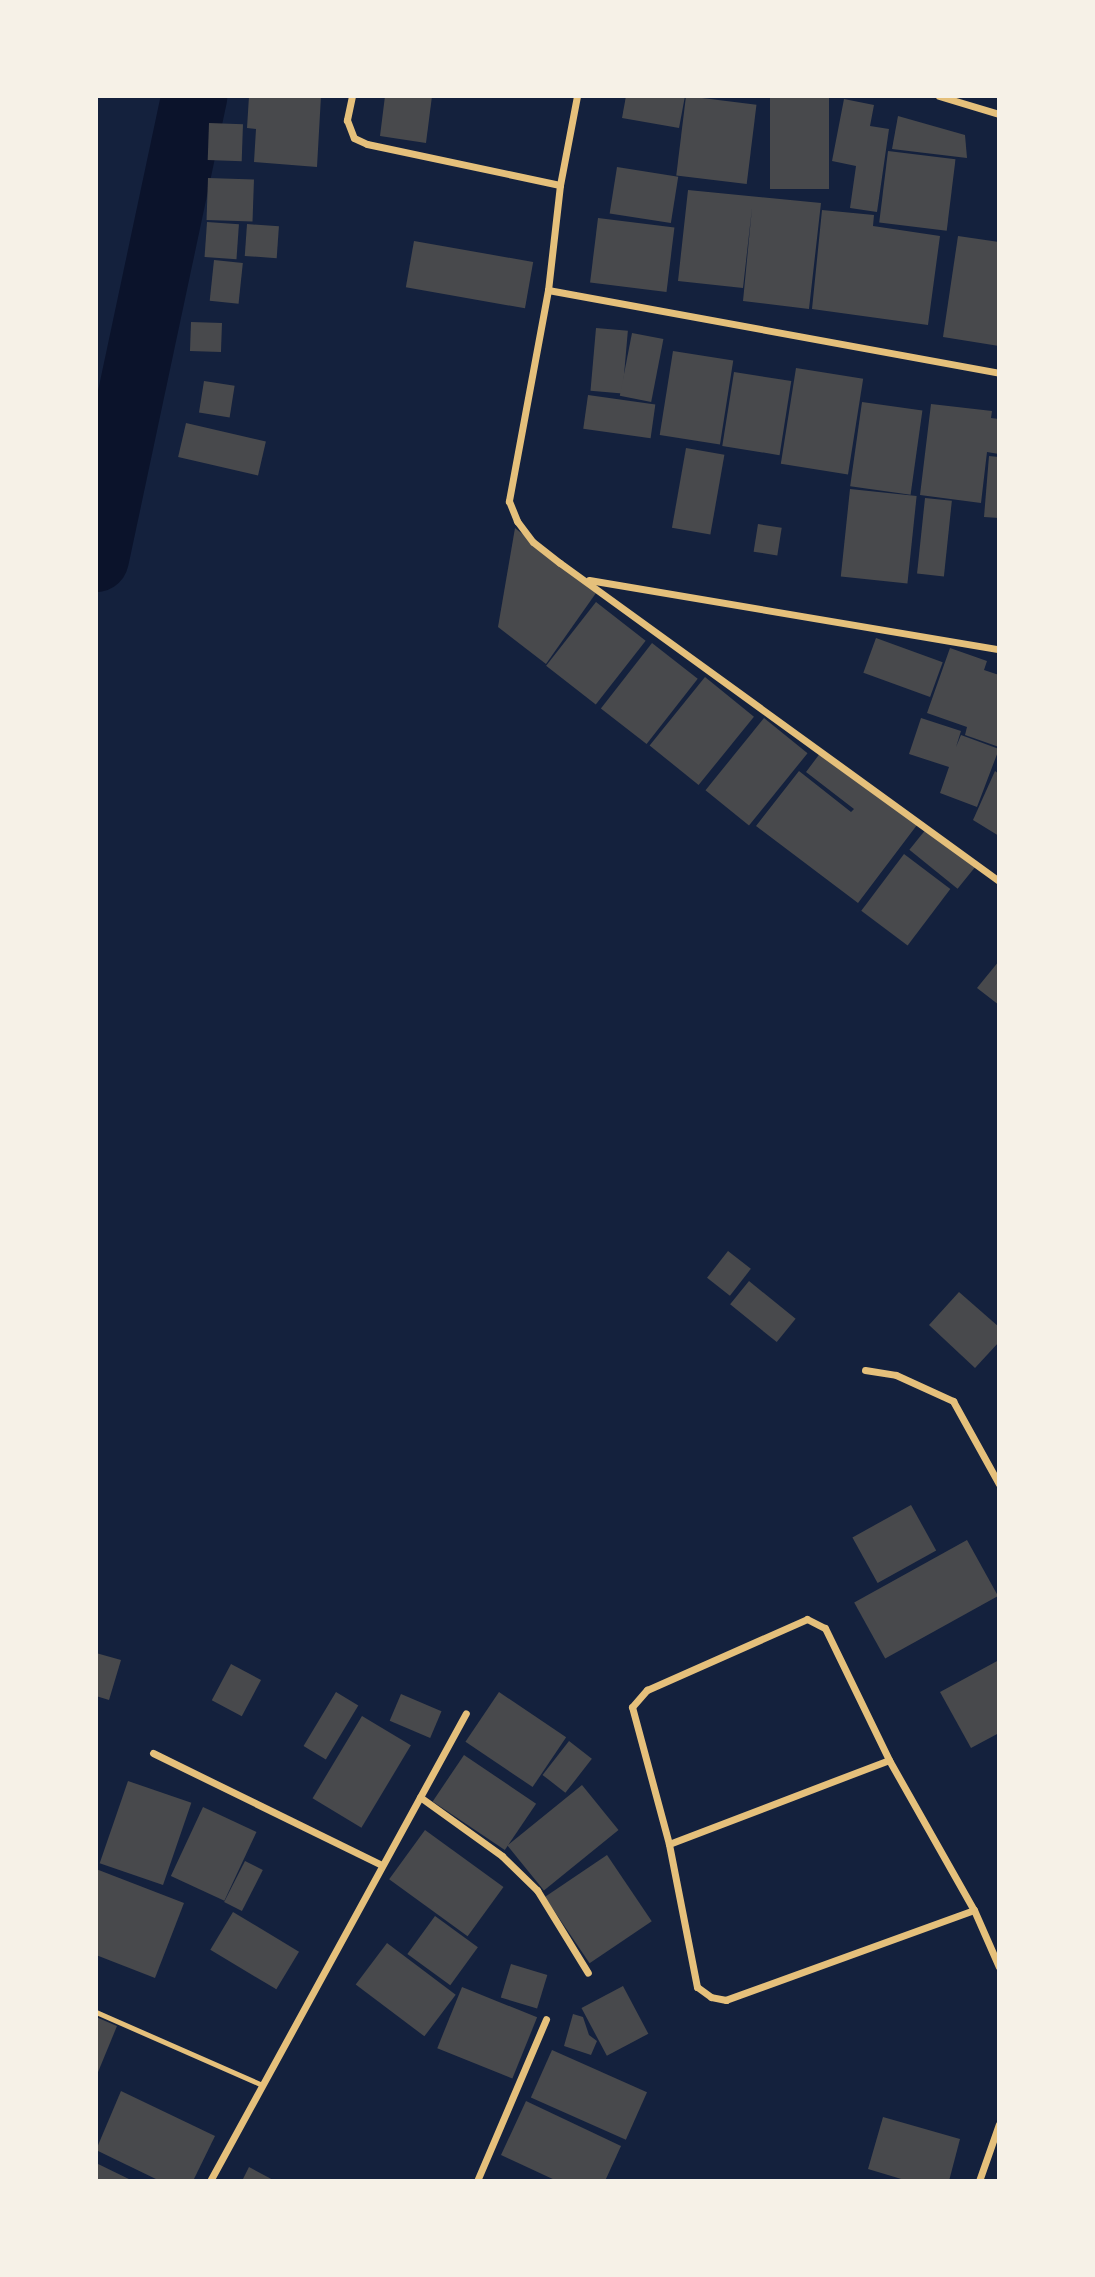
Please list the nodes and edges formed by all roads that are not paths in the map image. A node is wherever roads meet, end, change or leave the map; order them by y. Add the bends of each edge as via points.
1 (352, 96) edge
2 (577, 96) edge
3 (939, 96) edge
4 (999, 114) edge
5 (560, 185) junction
6 (548, 290) junction
7 (999, 373) edge
8 (584, 579) junction
9 (999, 649) edge
10 (999, 881) edge
11 (865, 1370) dead end
12 (999, 1484) edge
13 (466, 1713) dead end
14 (153, 1753) dead end
15 (889, 1760) junction
16 (420, 1797) junction
17 (669, 1844) junction
18 (382, 1864) junction
19 (974, 1910) junction
20 (999, 1967) edge
21 (588, 1973) dead end
22 (96, 2012) edge
23 (546, 2019) dead end
24 (260, 2084) junction
25 (999, 2124) edge
26 (210, 2181) edge
27 (477, 2181) edge
28 (979, 2181) edge

1 - 5 street via 347,120 354,138 367,144
2 - 5 street
3 - 4 street
5 - 6 street
6 - 7 street
6 - 8 street via 509,501 533,542
8 - 9 street
8 - 10 street
11 - 12 street via 896,1375 953,1401
13 - 16 street
14 - 18 street
15 - 17 street
15 - 17 street via 825,1628 807,1619 647,1690 632,1707
15 - 19 street
16 - 18 street
16 - 21 street via 502,1856 537,1890
17 - 19 street via 697,1987 726,2000
18 - 24 street
19 - 20 street
22 - 24 lane
23 - 27 street
24 - 26 street
25 - 28 street

